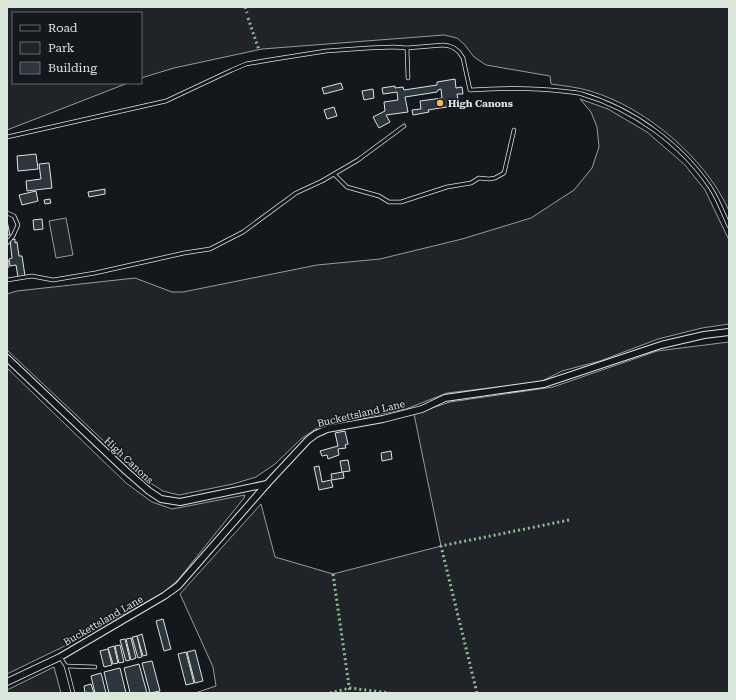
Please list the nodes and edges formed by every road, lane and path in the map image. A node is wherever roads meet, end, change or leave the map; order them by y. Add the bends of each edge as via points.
1 (407, 48) junction
2 (408, 78) dead end
3 (404, 126) dead end
4 (514, 130) dead end
5 (7, 137) edge
6 (334, 174) junction
7 (7, 213) edge
8 (729, 226) edge
9 (7, 243) edge
10 (7, 262) edge
11 (7, 266) edge
12 (7, 280) edge
13 (729, 332) edge
14 (7, 358) edge
15 (267, 484) junction
16 (60, 657) junction
17 (66, 666) junction
18 (95, 667) dead end
19 (7, 682) edge
20 (73, 693) edge

1 - 2 lane
1 - 5 lane via 326,51 246,64 166,101
1 - 8 lane via 443,45 454,48 463,58 470,90 545,89 581,94 610,104 647,124 692,165 711,189
3 - 6 lane via 358,160
4 - 6 lane via 504,173 500,176 479,178 471,183 447,187 401,202 389,202 379,196 347,187
6 - 12 lane via 296,193 243,232 210,249 53,280 32,276
7 - 9 lane via 14,216 18,224
10 - 11 lane
13 - 15 street, Buckettsland Lane via 661,345 544,384 445,398 422,409 327,429 308,440
14 - 15 street, High Canons via 149,492 161,499 180,502
15 - 16 street, Buckettsland Lane via 178,586
16 - 17 lane
16 - 19 street, Buckettsland Lane
17 - 18 lane
17 - 20 lane

